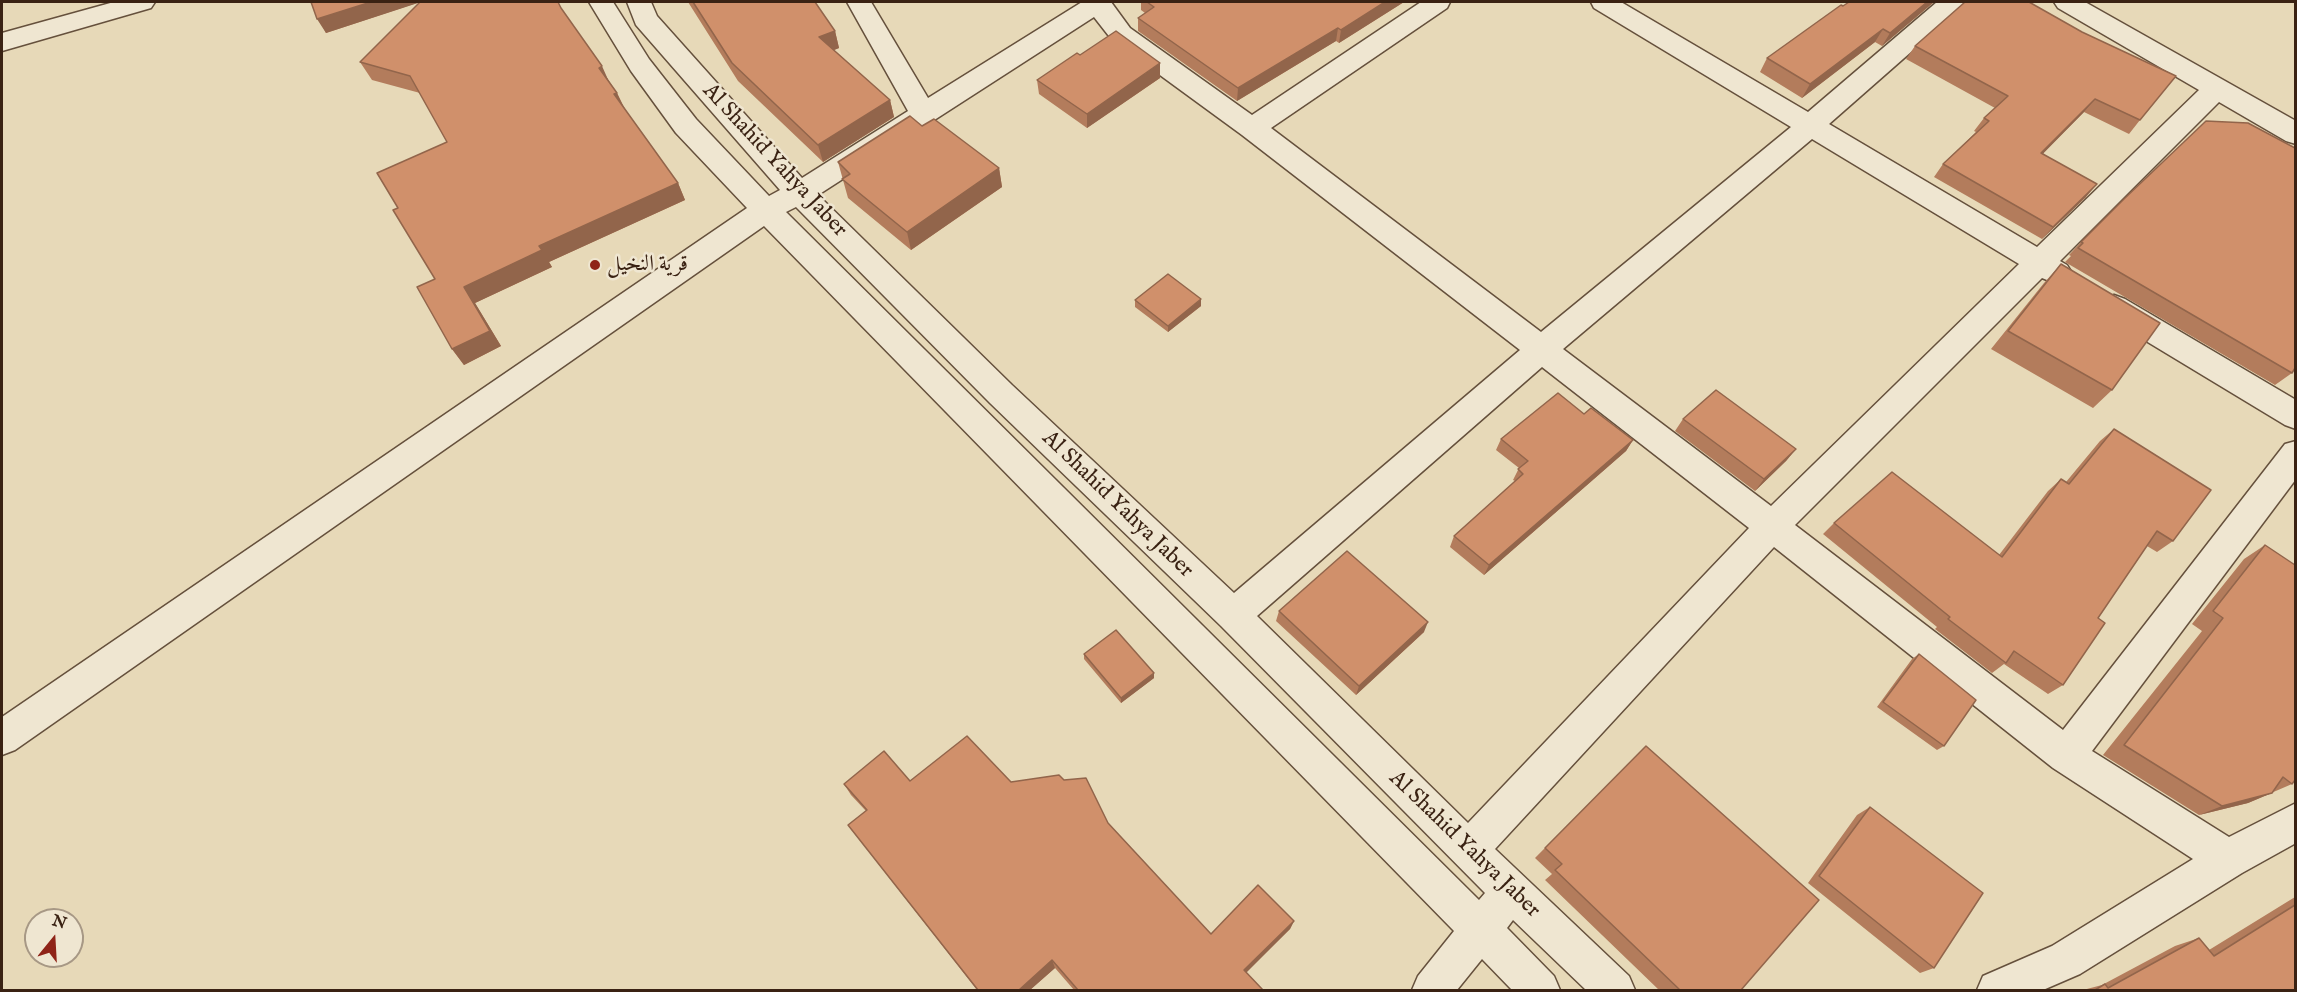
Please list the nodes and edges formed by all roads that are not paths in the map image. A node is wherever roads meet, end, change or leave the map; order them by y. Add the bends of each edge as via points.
1 (142, 2) edge
2 (601, 2) edge
3 (639, 2) edge
4 (859, 2) edge
5 (1097, 2) edge
6 (1438, 2) edge
7 (1603, 2) edge
8 (1952, 2) edge
9 (2067, 2) edge
10 (2, 42) edge
11 (2217, 88) junction
12 (923, 114) junction
13 (1811, 125) junction
14 (1252, 128) junction
15 (2295, 134) edge
16 (799, 193) junction
17 (766, 210) junction
18 (2040, 262) junction
19 (1540, 350) junction
20 (2295, 416) edge
21 (2295, 454) edge
22 (1772, 526) junction
23 (1233, 615) junction
24 (2, 738) edge
25 (2066, 755) junction
26 (2295, 822) edge
27 (1468, 850) junction
28 (2228, 859) junction
29 (1511, 891) junction
30 (1480, 930) junction
31 (1432, 990) edge
32 (1540, 990) edge
33 (1615, 990) edge
34 (1997, 990) edge

1 - 10 street
2 - 17 street, Al Shahid Yahya Jaber via 640,65 686,126
3 - 16 street, Al Shahid Yahya Jaber via 645,19
4 - 12 street
5 - 12 street
5 - 14 street via 1121,34
6 - 14 street
7 - 13 street
8 - 13 street
9 - 11 street
11 - 15 street
11 - 18 street
12 - 16 street
13 - 18 street
13 - 19 street
14 - 19 street
16 - 17 street
16 - 23 street, Al Shahid Yahya Jaber via 1000,393
17 - 24 street
17 - 30 street, Al Shahid Yahya Jaber
18 - 20 street
18 - 22 street
19 - 22 street
19 - 23 street
21 - 25 street
22 - 25 street
22 - 27 street
23 - 27 street, Al Shahid Yahya Jaber
25 - 28 street
26 - 28 street
27 - 29 street, Al Shahid Yahya Jaber
28 - 34 street via 2066,960
29 - 30 street
29 - 33 street, Al Shahid Yahya Jaber
30 - 31 street
30 - 32 street, Al Shahid Yahya Jaber

